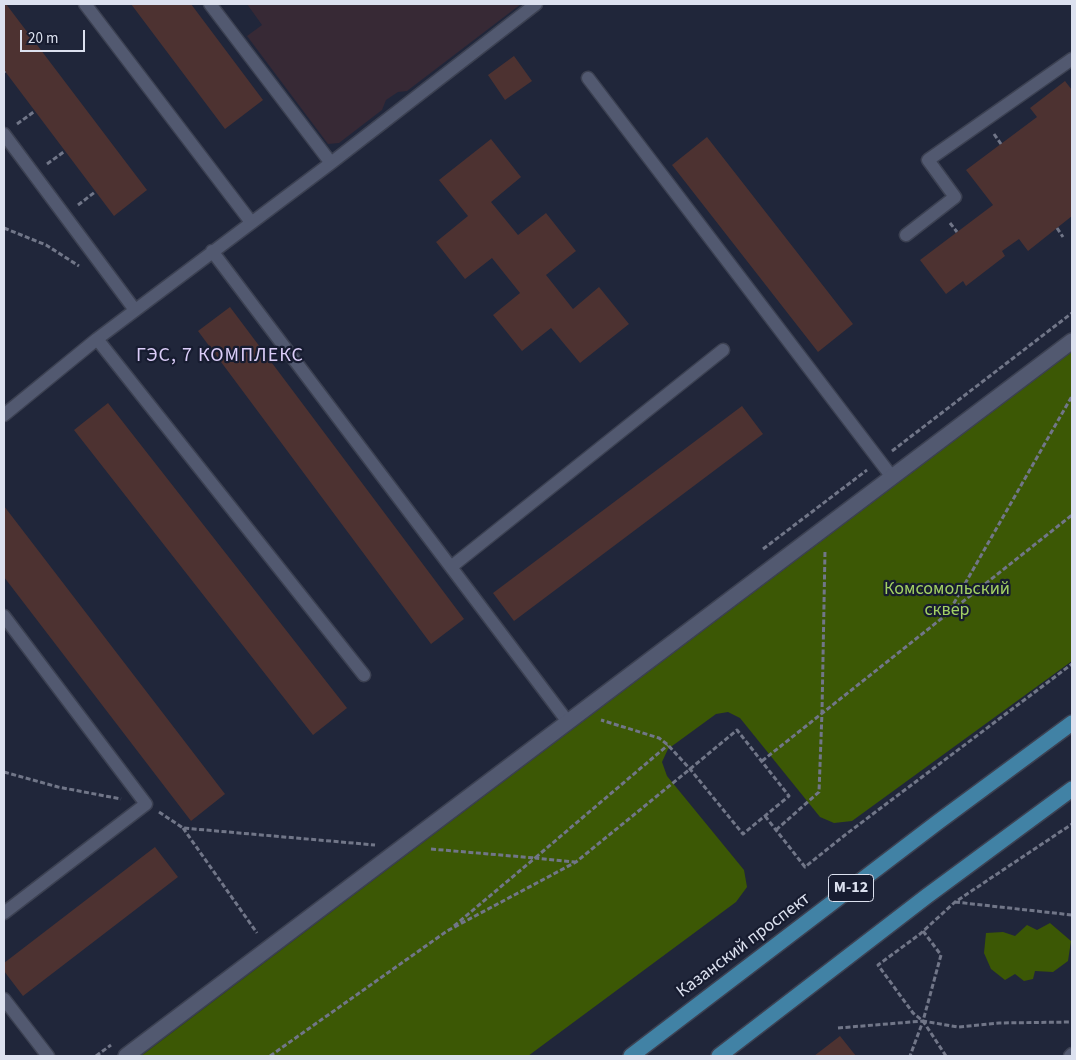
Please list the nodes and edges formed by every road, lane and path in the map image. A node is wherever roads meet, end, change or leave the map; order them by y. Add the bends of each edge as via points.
1 (85, 4) edge
2 (210, 4) edge
3 (536, 4) edge
4 (1072, 59) edge
5 (588, 78) dead end
6 (35, 111) dead end
7 (8, 131) edge
8 (65, 152) dead end
9 (331, 163) junction
10 (34, 174) junction
11 (95, 192) dead end
12 (64, 215) junction
13 (251, 222) junction
14 (4, 228) edge
15 (1057, 228) dead end
16 (906, 235) dead end
17 (1063, 237) dead end
18 (212, 252) junction
19 (87, 270) dead end
20 (135, 310) junction
21 (97, 339) junction
22 (1072, 341) edge
23 (723, 350) dead end
24 (1072, 396) edge
25 (4, 415) edge
26 (892, 478) junction
27 (826, 501) dead end
28 (1072, 515) edge
29 (825, 528) junction
30 (451, 567) junction
31 (948, 613) junction
32 (4, 616) edge
33 (1072, 664) edge
34 (364, 675) dead end
35 (822, 712) junction
36 (574, 718) junction
37 (1072, 723) edge
38 (668, 745) junction
39 (762, 761) junction
40 (690, 769) junction
41 (4, 772) edge
42 (1072, 789) edge
43 (146, 804) junction
44 (765, 816) junction
45 (1072, 824) edge
46 (182, 828) junction
47 (776, 830) junction
48 (373, 845) dead end
49 (403, 847) junction
50 (535, 858) junction
51 (576, 862) junction
52 (955, 902) junction
53 (4, 913) edge
54 (1072, 915) edge
55 (447, 931) junction
56 (923, 932) junction
57 (257, 934) dead end
58 (4, 999) edge
59 (923, 1021) junction
60 (1072, 1022) edge
61 (838, 1028) dead end
62 (48, 1056) edge
63 (126, 1056) edge
64 (270, 1056) edge
65 (632, 1056) edge
66 (719, 1056) edge
67 (910, 1056) edge
68 (946, 1056) edge

1 - 13 lane
2 - 9 lane
3 - 9 lane
4 - 16 lane via 928,160 955,197
5 - 26 lane
6 - 7 path
7 - 10 lane
8 - 10 path
9 - 13 lane
10 - 12 lane
11 - 12 path
12 - 20 lane
13 - 18 lane
14 - 19 path via 46,246
15 - 17 path
18 - 20 lane
18 - 30 lane
20 - 21 lane
21 - 25 lane
21 - 34 lane
22 - 26 street
23 - 30 lane
24 - 31 path
26 - 29 street
27 - 29 path
28 - 31 path
29 - 35 path
29 - 36 street
30 - 36 lane
31 - 35 path
32 - 43 lane
33 - 47 path via 805,867
35 - 39 path
35 - 47 path via 818,792
36 - 38 path via 659,738
36 - 49 street
37 - 65 main road, Казанский проспект / М-12
38 - 40 path
38 - 50 path
39 - 40 path via 736,730
39 - 44 path via 789,796
40 - 44 path via 743,834
40 - 51 path
41 - 43 path via 58,787
42 - 66 main road
43 - 46 path
43 - 53 lane
44 - 47 path
45 - 52 path
46 - 48 path
46 - 57 path
49 - 50 path
49 - 63 street
50 - 51 path
50 - 55 path
51 - 55 path
52 - 54 path
52 - 56 path
55 - 64 path
56 - 59 path via 941,954
56 - 59 path via 878,965
58 - 62 lane
59 - 60 path via 958,1027
59 - 61 path
59 - 67 path
59 - 68 path

